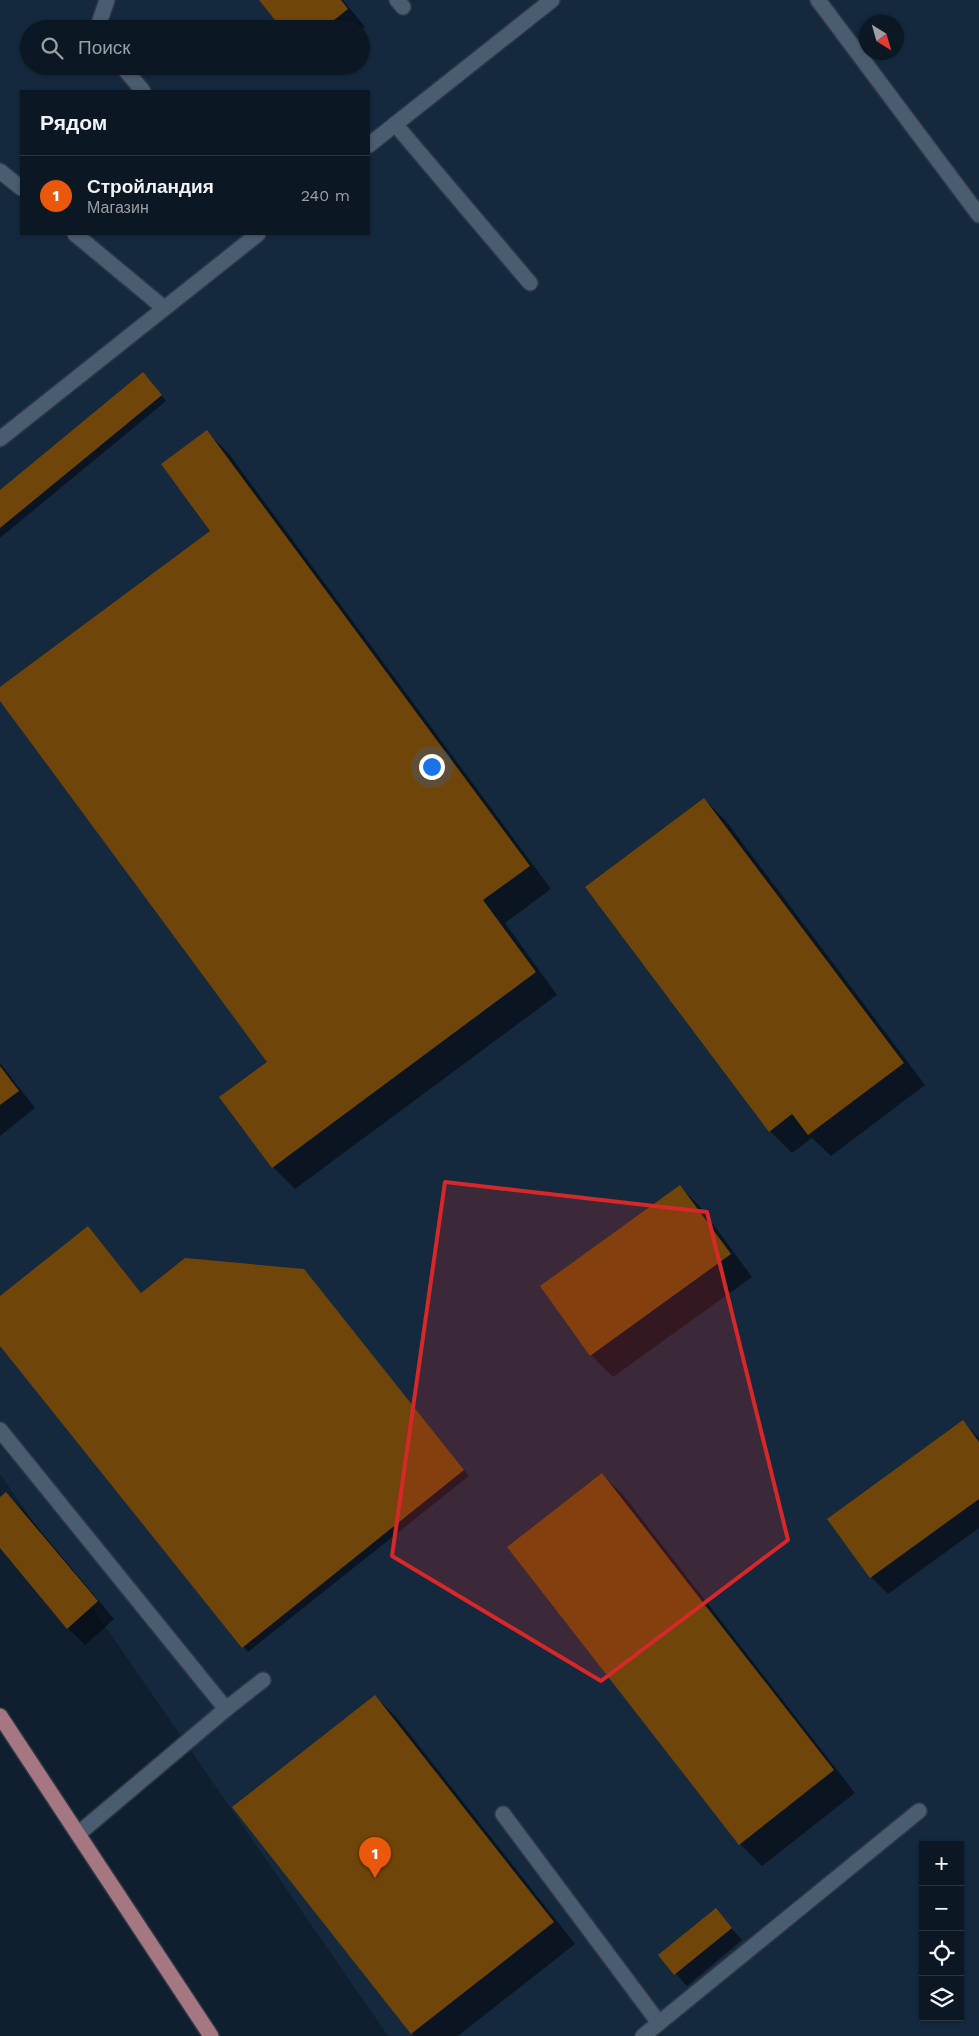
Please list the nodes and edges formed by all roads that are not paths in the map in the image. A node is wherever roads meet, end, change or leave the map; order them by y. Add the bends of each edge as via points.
1 (107, 0) edge
2 (552, 0) edge
3 (818, 0) edge
4 (100, 20) edge
5 (130, 75) edge
6 (142, 90) edge
7 (395, 124) junction
8 (370, 144) edge
9 (0, 170) edge
10 (20, 187) edge
11 (979, 214) edge
12 (77, 235) edge
13 (257, 235) edge
14 (530, 283) dead end
15 (164, 308) junction
16 (0, 439) edge
17 (0, 1430) edge
18 (263, 1680) dead end
19 (226, 1709) junction
20 (0, 1716) edge
21 (920, 1811) dead end
22 (502, 1814) dead end
23 (78, 1834) junction
24 (659, 2023) junction
25 (212, 2036) edge
26 (643, 2036) edge

1 - 4 lane
2 - 7 lane
3 - 11 lane
5 - 6 lane
7 - 8 lane
7 - 14 lane
9 - 10 lane
12 - 15 lane
13 - 15 lane
15 - 16 lane
17 - 19 lane
18 - 19 lane
19 - 23 lane
20 - 23 main road
21 - 24 lane
22 - 24 lane
23 - 25 main road
24 - 26 lane

